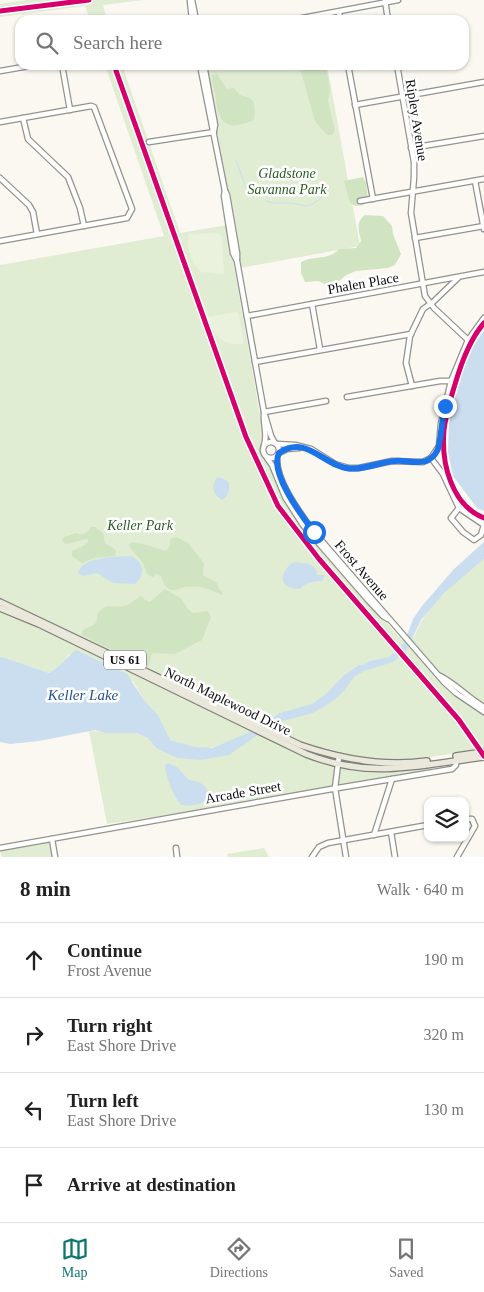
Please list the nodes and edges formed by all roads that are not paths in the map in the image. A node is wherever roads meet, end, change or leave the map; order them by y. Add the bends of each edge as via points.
1 (191, 0) edge
2 (398, 0) edge
3 (385, 1) edge
4 (339, 12) junction
5 (192, 15) edge
6 (195, 15) edge
7 (321, 15) edge
8 (339, 15) edge
9 (387, 15) edge
10 (15, 68) edge
11 (63, 70) edge
12 (201, 70) edge
13 (205, 70) edge
14 (349, 70) edge
15 (397, 70) edge
16 (0, 71) edge
17 (484, 82) edge
18 (402, 96) junction
19 (356, 105) junction
20 (70, 110) junction
21 (23, 118) junction
22 (0, 122) edge
23 (214, 132) junction
24 (484, 136) edge
25 (149, 142) dead end
26 (411, 148) junction
27 (0, 178) edge
28 (484, 179) edge
29 (476, 181) junction
30 (412, 192) junction
31 (372, 199) junction
32 (360, 201) dead end
33 (84, 226) junction
34 (484, 227) edge
35 (37, 234) junction
36 (415, 238) junction
37 (0, 241) edge
38 (484, 272) edge
39 (459, 277) junction
40 (422, 284) junction
41 (312, 304) junction
42 (430, 304) junction
43 (247, 316) junction
44 (484, 318) edge
45 (411, 334) junction
46 (468, 340) junction
47 (320, 349) junction
48 (255, 362) junction
49 (451, 381) junction
50 (412, 386) junction
51 (346, 397) dead end
52 (326, 401) dead end
53 (264, 412) junction
54 (276, 444) junction
55 (264, 445) junction
56 (304, 448) junction
57 (278, 455) junction
58 (268, 458) junction
59 (432, 458) junction
60 (458, 508) junction
61 (0, 602) edge
62 (0, 608) edge
63 (390, 620) junction
64 (438, 675) junction
65 (484, 707) edge
66 (484, 712) edge
67 (247, 722) junction
68 (274, 735) junction
69 (484, 752) edge
70 (339, 756) junction
71 (471, 756) junction
72 (484, 757) edge
73 (455, 758) junction
74 (338, 764) junction
75 (392, 778) junction
76 (335, 788) junction
77 (469, 819) edge
78 (424, 827) edge
79 (390, 832) junction
80 (374, 835) junction
81 (469, 836) edge
82 (52, 839) junction
83 (343, 840) junction
84 (466, 842) edge
85 (0, 848) edge
86 (176, 848) dead end
87 (55, 857) edge
88 (178, 857) edge
89 (312, 857) edge
90 (346, 857) edge
91 (395, 857) edge
92 (457, 857) edge

1 - 5 street
1 - 6 street
2 - 3 street
3 - 4 street
3 - 9 street
4 - 7 street
4 - 8 street
10 - 16 street
11 - 20 street
12 - 23 street
13 - 23 street
14 - 19 street
15 - 18 street, Ripley Avenue
17 - 18 street
18 - 19 street
18 - 26 street, Ripley Avenue
19 - 31 street
20 - 21 street
20 - 33 street via 94,107 132,209 127,218
21 - 22 street
21 - 33 street via 28,139 68,177
23 - 25 street
23 - 43 street
24 - 26 street
26 - 30 street, Ripley Avenue
27 - 35 street via 29,205
28 - 29 street
29 - 30 street
29 - 34 street
30 - 31 street
30 - 36 street, Ripley Avenue
31 - 32 street
33 - 35 street
34 - 36 street
35 - 37 street
36 - 40 street, Ripley Avenue
38 - 39 street, Phalen Place
39 - 40 street, Phalen Place
39 - 42 street
40 - 41 street, Phalen Place
40 - 42 street, Ripley Avenue
41 - 43 street, Phalen Place
41 - 47 street
42 - 45 street via 423,309
42 - 46 street, Ripley Avenue
43 - 48 street
44 - 46 street
45 - 47 street
45 - 50 street via 406,363
46 - 49 street
47 - 48 street
48 - 53 street
49 - 50 street
49 - 59 street via 439,446
50 - 51 street
52 - 53 street
53 - 54 street
53 - 55 street
54 - 55 street via 269,442
54 - 56 street
54 - 57 street
55 - 58 street via 263,454
56 - 57 street via 287,449
56 - 59 street via 349,468 395,461 423,462
57 - 58 street
57 - 63 street, Frost Avenue via 278,468 300,512
58 - 63 street, Frost Avenue via 285,497 303,525
59 - 60 street
60 - 60 street via 452,518 474,540 481,535 484,525
61 - 67 main road, North Maplewood Drive / US 61 via 146,670
62 - 67 main road, North Maplewood Drive / US 61
63 - 64 street, Frost Avenue
64 - 65 street, Frost Avenue
64 - 66 street, Frost Avenue via 456,693
67 - 68 main road, North Maplewood Drive / US 61
68 - 70 main road, North Maplewood Drive / US 61
68 - 74 main road, North Maplewood Drive / US 61 via 306,754
69 - 71 main road, Arcade Street / US 61
70 - 73 main road, North Maplewood Drive / US 61 via 395,763
70 - 74 street
71 - 72 main road, Arcade Street / US 61
71 - 73 main road, Arcade Street / US 61
73 - 74 main road, North Maplewood Drive / US 61 via 394,769
73 - 75 street, Arcade Street via 456,765 452,769
74 - 76 street
75 - 76 street, Arcade Street
75 - 80 street
76 - 82 street, Arcade Street
76 - 83 street
77 - 81 street via 475,826
78 - 79 street
79 - 80 street
79 - 91 street
80 - 83 street
82 - 85 street, Arcade Street
82 - 87 street
83 - 89 street via 322,845
83 - 90 street
84 - 92 street
86 - 88 street

